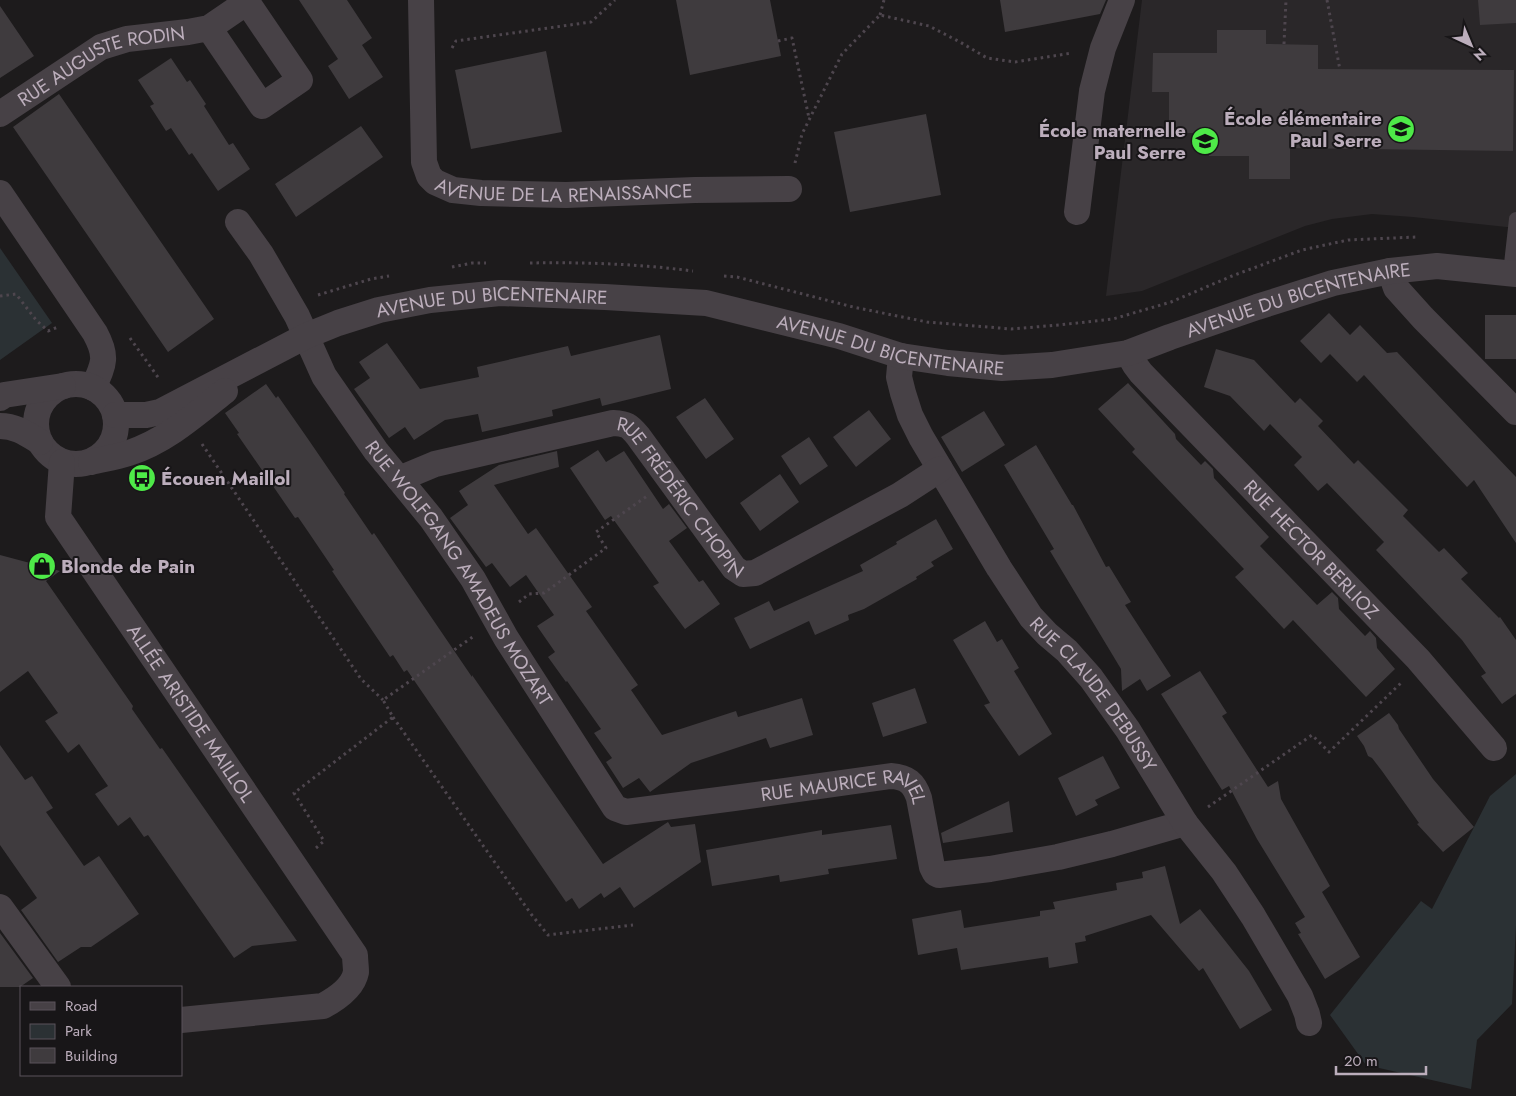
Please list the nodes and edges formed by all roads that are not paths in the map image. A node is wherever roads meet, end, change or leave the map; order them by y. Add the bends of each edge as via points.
1 (421, 0) edge
2 (1122, 0) edge
3 (209, 28) dead end
4 (0, 114) edge
5 (789, 190) road end
6 (0, 193) edge
7 (1078, 212) dead end
8 (1516, 219) edge
9 (238, 222) dead end
10 (1390, 271) junction
11 (1513, 273) edge
12 (306, 336) junction
13 (1128, 353) junction
14 (901, 356) junction
15 (266, 358) junction
16 (81, 386) junction
17 (0, 398) edge
18 (1516, 412) edge
19 (115, 415) junction
20 (0, 426) edge
21 (40, 442) junction
22 (62, 462) junction
23 (89, 462) junction
24 (940, 469) junction
25 (400, 479) junction
26 (1494, 748) dead end
27 (615, 808) joint
28 (1185, 823) junction
29 (0, 907) edge
30 (57, 986) edge
31 (182, 1020) edge
32 (1309, 1023) dead end

1 - 5 street, AVENUE DE LA RENAISSANCE via 424,162 429,176 436,182 453,190 481,193 566,195
2 - 7 street via 1102,48 1092,91
3 - 4 street, RUE AUGUSTE RODIN via 126,39 101,47
6 - 16 street via 102,346 102,368
8 - 11 lane
9 - 12 street, RUE WOLFGANG AMADEUS MOZART via 261,254
10 - 11 street, AVENUE DU BICENTENAIRE via 1437,266
10 - 13 street, AVENUE DU BICENTENAIRE via 1333,283 1285,298
10 - 18 street via 1396,288
12 - 14 street, AVENUE DU BICENTENAIRE via 379,310 430,300 500,293 706,303 839,336
12 - 15 street, AVENUE DU BICENTENAIRE
12 - 25 street, RUE WOLFGANG AMADEUS MOZART via 324,376 376,451
13 - 14 street, AVENUE DU BICENTENAIRE via 1052,365 1002,368
13 - 26 street, RUE HECTOR BERLIOZ via 1141,373 1422,664
14 - 24 street, RUE CLAUDE DEBUSSY via 899,377 910,415
15 - 19 street, AVENUE DU BICENTENAIRE via 160,412 146,416
15 - 23 street, AVENUE DU BICENTENAIRE via 187,422 157,440 130,452
16 - 17 street
16 - 19 street via 102,394
16 - 21 street via 54,391 45,400 37,416
19 - 23 street via 113,440 107,450
20 - 21 street via 21,430
21 - 22 street
22 - 23 street
22 - 31 street, ALLÉE ARISTIDE MAILLOL via 58,517 355,955 356,973 348,987 323,1006
24 - 25 street, RUE FRÉDÉRIC CHOPIN via 900,495 755,573 743,574 734,568 638,436 622,423 435,464
24 - 28 street, RUE CLAUDE DEBUSSY via 1031,617 1091,678 1128,730
25 - 27 street, RUE WOLFGANG AMADEUS MOZART via 432,518 473,579 511,646
27 - 28 street, RUE MAURICE RAVEL via 626,812 902,777 916,790 932,866 939,875 1058,857
28 - 32 street, RUE CLAUDE DEBUSSY via 1224,872 1253,916 1300,996
29 - 30 street

